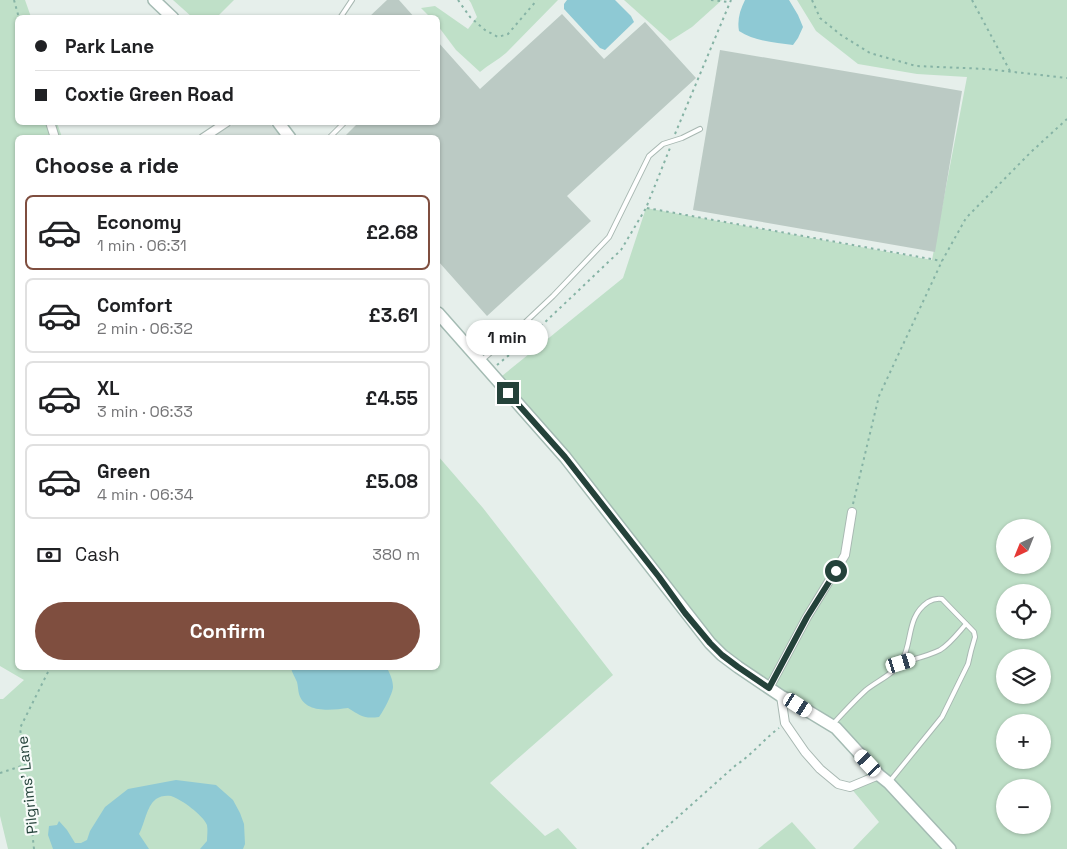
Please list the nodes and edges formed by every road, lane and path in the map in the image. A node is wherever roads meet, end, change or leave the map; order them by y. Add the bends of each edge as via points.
1 (14, 0) edge
2 (154, 0) edge
3 (352, 0) edge
4 (458, 0) edge
5 (537, 0) edge
6 (712, 0) edge
7 (812, 0) edge
8 (972, 0) edge
9 (730, 3) dead end
10 (18, 15) edge
11 (170, 15) edge
12 (342, 15) edge
13 (1010, 72) junction
14 (1067, 78) edge
15 (1067, 120) edge
16 (223, 125) edge
17 (342, 125) edge
18 (700, 129) dead end
19 (208, 135) edge
20 (332, 135) edge
21 (646, 208) dead end
22 (942, 261) junction
23 (440, 315) edge
24 (480, 362) junction
25 (852, 512) joint
26 (966, 624) junction
27 (901, 663) junction
28 (49, 670) edge
29 (769, 688) junction
30 (781, 696) junction
31 (785, 723) junction
32 (832, 726) junction
33 (25, 765) junction
34 (0, 773) edge
35 (879, 775) junction
36 (889, 783) junction
37 (34, 849) edge
38 (642, 849) edge
39 (950, 849) edge

1 - 10 path
2 - 11 street
3 - 12 lane
4 - 5 path via 470,17 498,37 508,34
6 - 9 path
7 - 13 path via 820,18 870,53 916,66
8 - 13 path
13 - 14 path
15 - 22 path via 966,218
16 - 19 street
17 - 20 lane
18 - 24 lane via 663,144 649,156 609,237 553,296
21 - 22 path
22 - 25 path via 879,396
23 - 24 street
24 - 29 street via 565,457 710,643
25 - 29 street via 845,555
26 - 27 lane via 940,650
26 - 27 lane via 942,600 930,601 915,615
26 - 36 lane via 976,637 968,664 942,717
27 - 32 lane via 865,691
28 - 33 path, Pilgrims' Lane via 20,728
29 - 30 street
30 - 31 street
30 - 32 street
31 - 35 street via 805,752 838,784 850,787
31 - 38 path
32 - 35 street
33 - 34 path
33 - 37 path, Pilgrims' Lane
35 - 36 street
36 - 39 street

